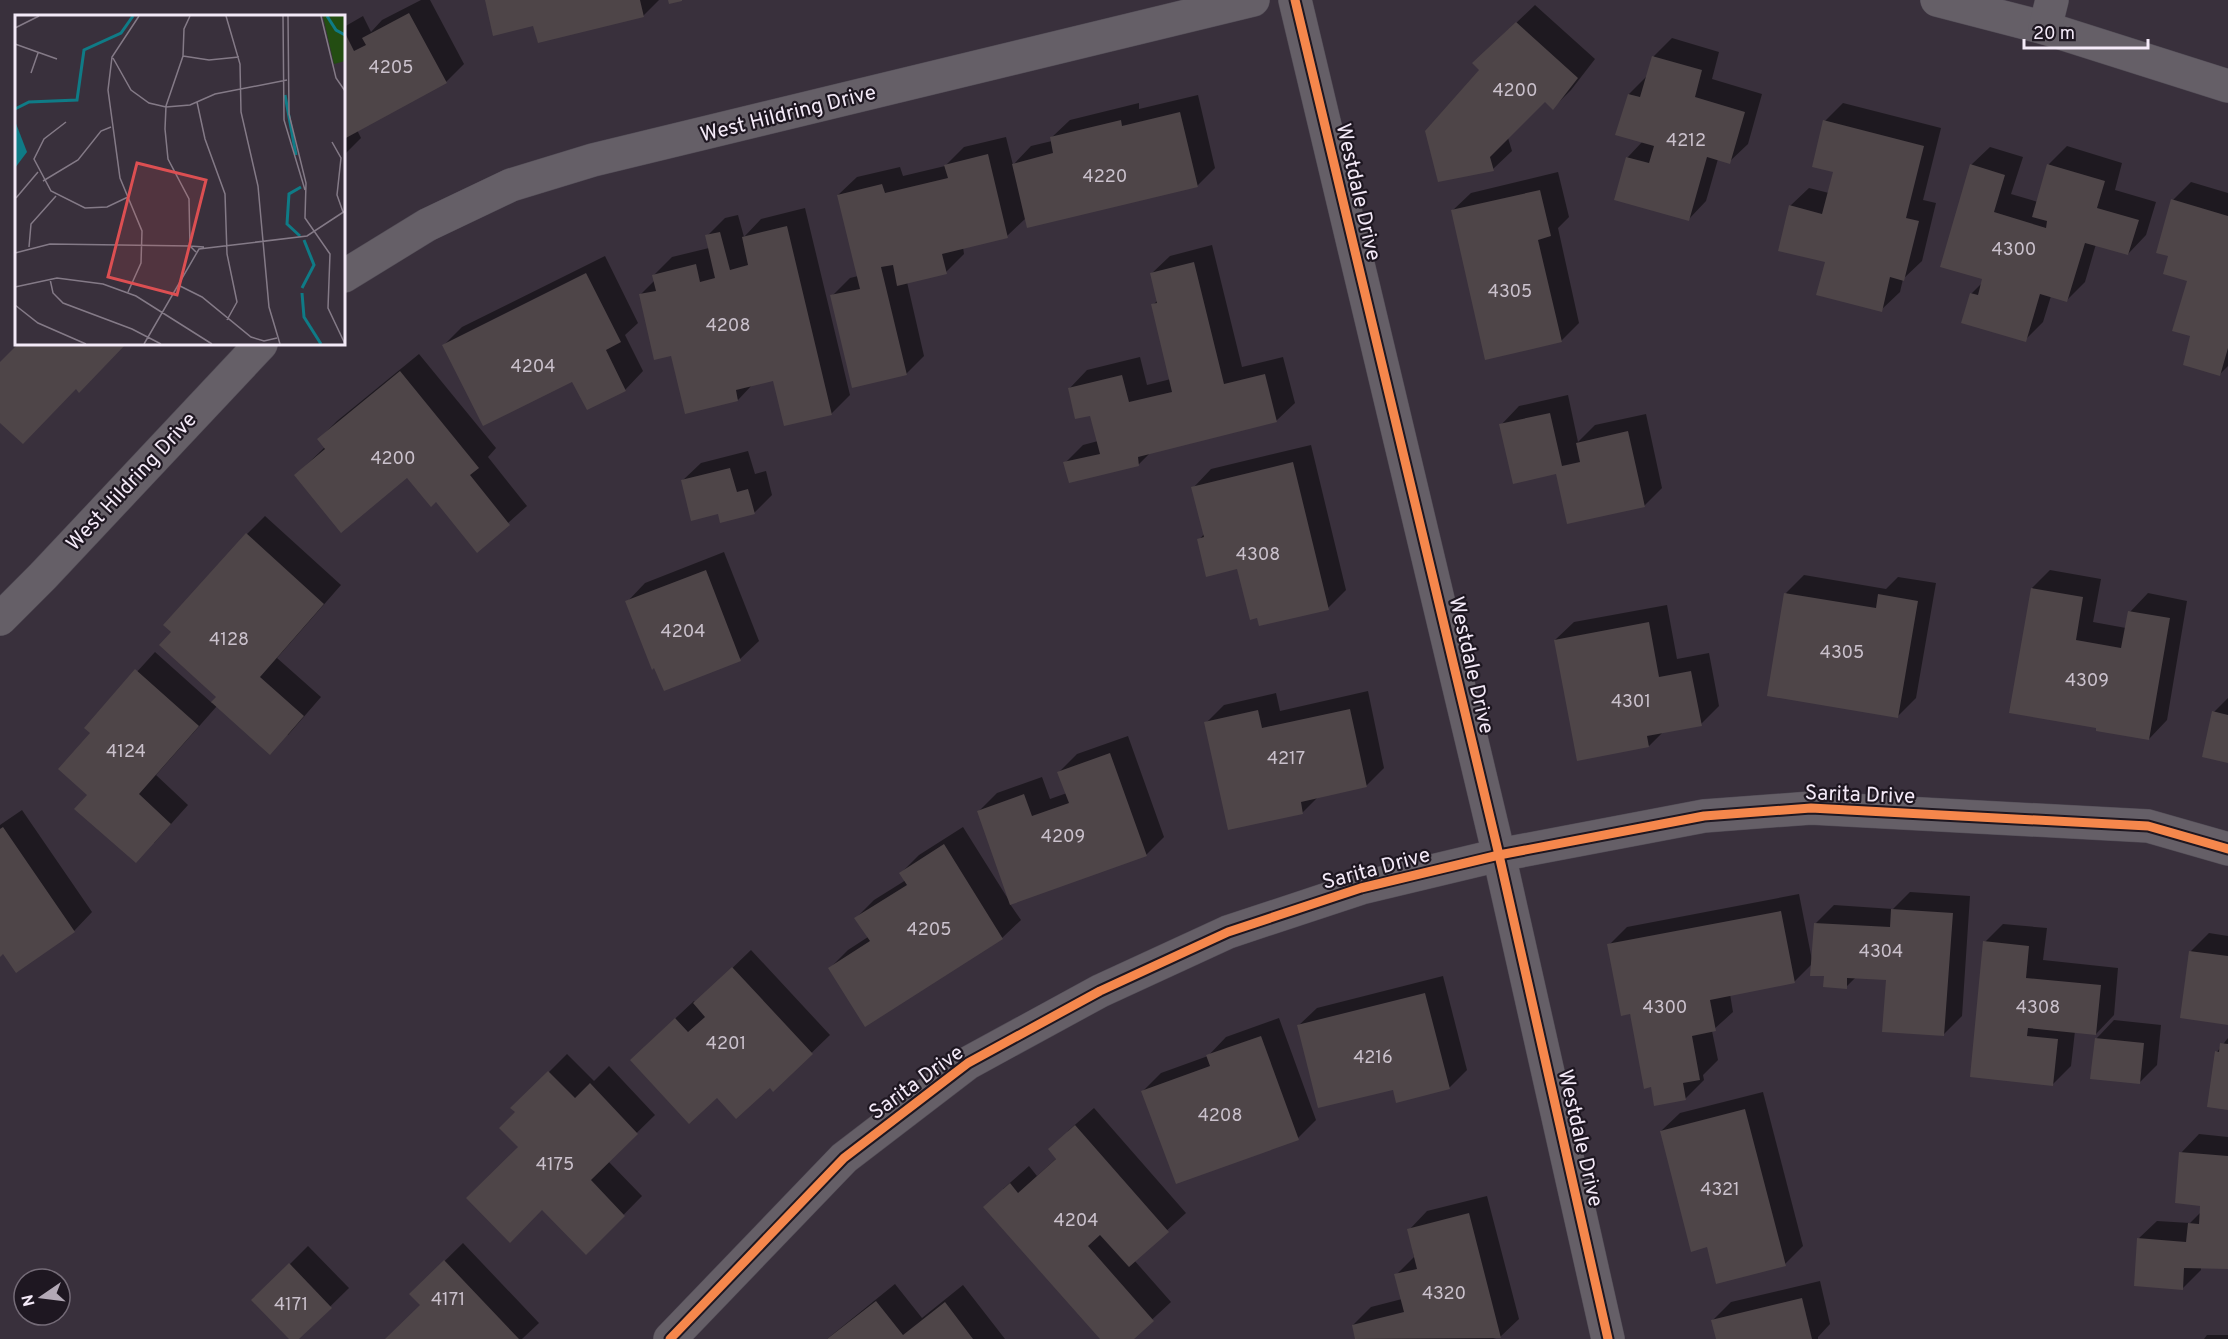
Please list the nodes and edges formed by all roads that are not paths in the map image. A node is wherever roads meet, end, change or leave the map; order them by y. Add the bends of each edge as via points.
1 (1252, 0) edge
2 (1295, 0) edge
3 (1937, 0) edge
4 (2049, 14) edge
5 (2228, 86) edge
6 (345, 275) edge
7 (260, 345) edge
8 (0, 619) edge
9 (2228, 849) edge
10 (1499, 855) junction
11 (676, 1337) edge
12 (1608, 1339) edge

1 - 6 street, West Hildring Drive via 593,160 521,182 427,225
2 - 10 street, Westdale Drive
3 - 4 street
4 - 5 street
7 - 8 street, West Hildring Drive
9 - 10 street, Sarita Drive via 2148,826 1811,808 1704,816
10 - 11 street, Sarita Drive via 1361,888 1228,932 1100,991 968,1064 844,1158
10 - 12 street, Westdale Drive

